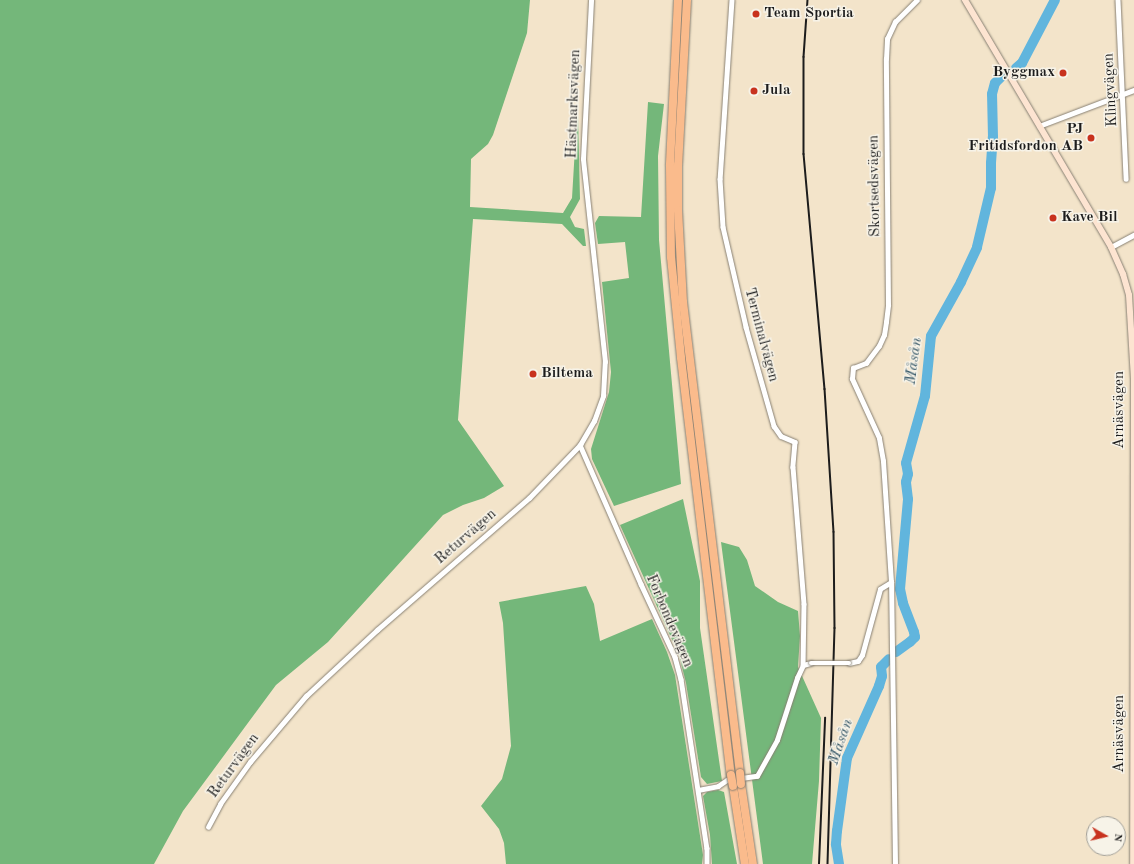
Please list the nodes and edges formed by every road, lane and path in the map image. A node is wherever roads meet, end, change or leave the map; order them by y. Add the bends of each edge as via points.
1 (591, 0) edge
2 (678, 0) edge
3 (687, 0) edge
4 (732, 0) edge
5 (917, 0) edge
6 (965, 0) edge
7 (1118, 0) edge
8 (1134, 90) edge
9 (1124, 94) junction
10 (1039, 126) junction
11 (1126, 179) dead end
12 (588, 209) joint
13 (1134, 235) edge
14 (1111, 247) junction
15 (580, 445) junction
16 (1134, 523) edge
17 (891, 582) junction
18 (803, 665) junction
19 (1133, 712) edge
20 (735, 774) junction
21 (698, 790) junction
22 (208, 828) dead end
23 (707, 864) edge
24 (745, 864) edge
25 (753, 864) edge
26 (895, 864) edge
27 (1132, 864) edge

1 - 12 street, Hästmarksvägen via 583,140
2 - 20 highway via 670,166 671,258 682,366
3 - 20 highway via 678,165 683,302
4 - 18 street, Terminalvägen via 720,180 723,227 742,312 774,426 781,436 795,442 793,467 804,604
5 - 17 street, Skortsedsvägen via 895,22 887,39 888,305 884,335 866,363 853,368 852,379 881,446
6 - 10 street, Arnäsvägen
7 - 9 street, Klingvägen
8 - 9 street
9 - 10 street
9 - 11 street, Klingvägen
10 - 14 street, Arnäsvägen
12 - 15 street, Returvägen via 596,263 605,379 598,411
13 - 14 street
14 - 16 street, Arnäsvägen via 1123,274 1131,315 1134,380
15 - 21 street, Forbondevägen via 675,657 681,679
15 - 22 street, Returvägen via 529,498 377,630 306,696 250,762 220,804
16 - 19 street, Arnäsvägen
17 - 18 street, bridge via 880,589 862,655 858,661
17 - 26 street
18 - 21 street via 777,740 757,776 726,780 718,786
19 - 27 street, Arnäsvägen
20 - 24 highway, bridge via 732,786
20 - 25 highway, bridge via 741,784
21 - 23 street, Forbondevägen

